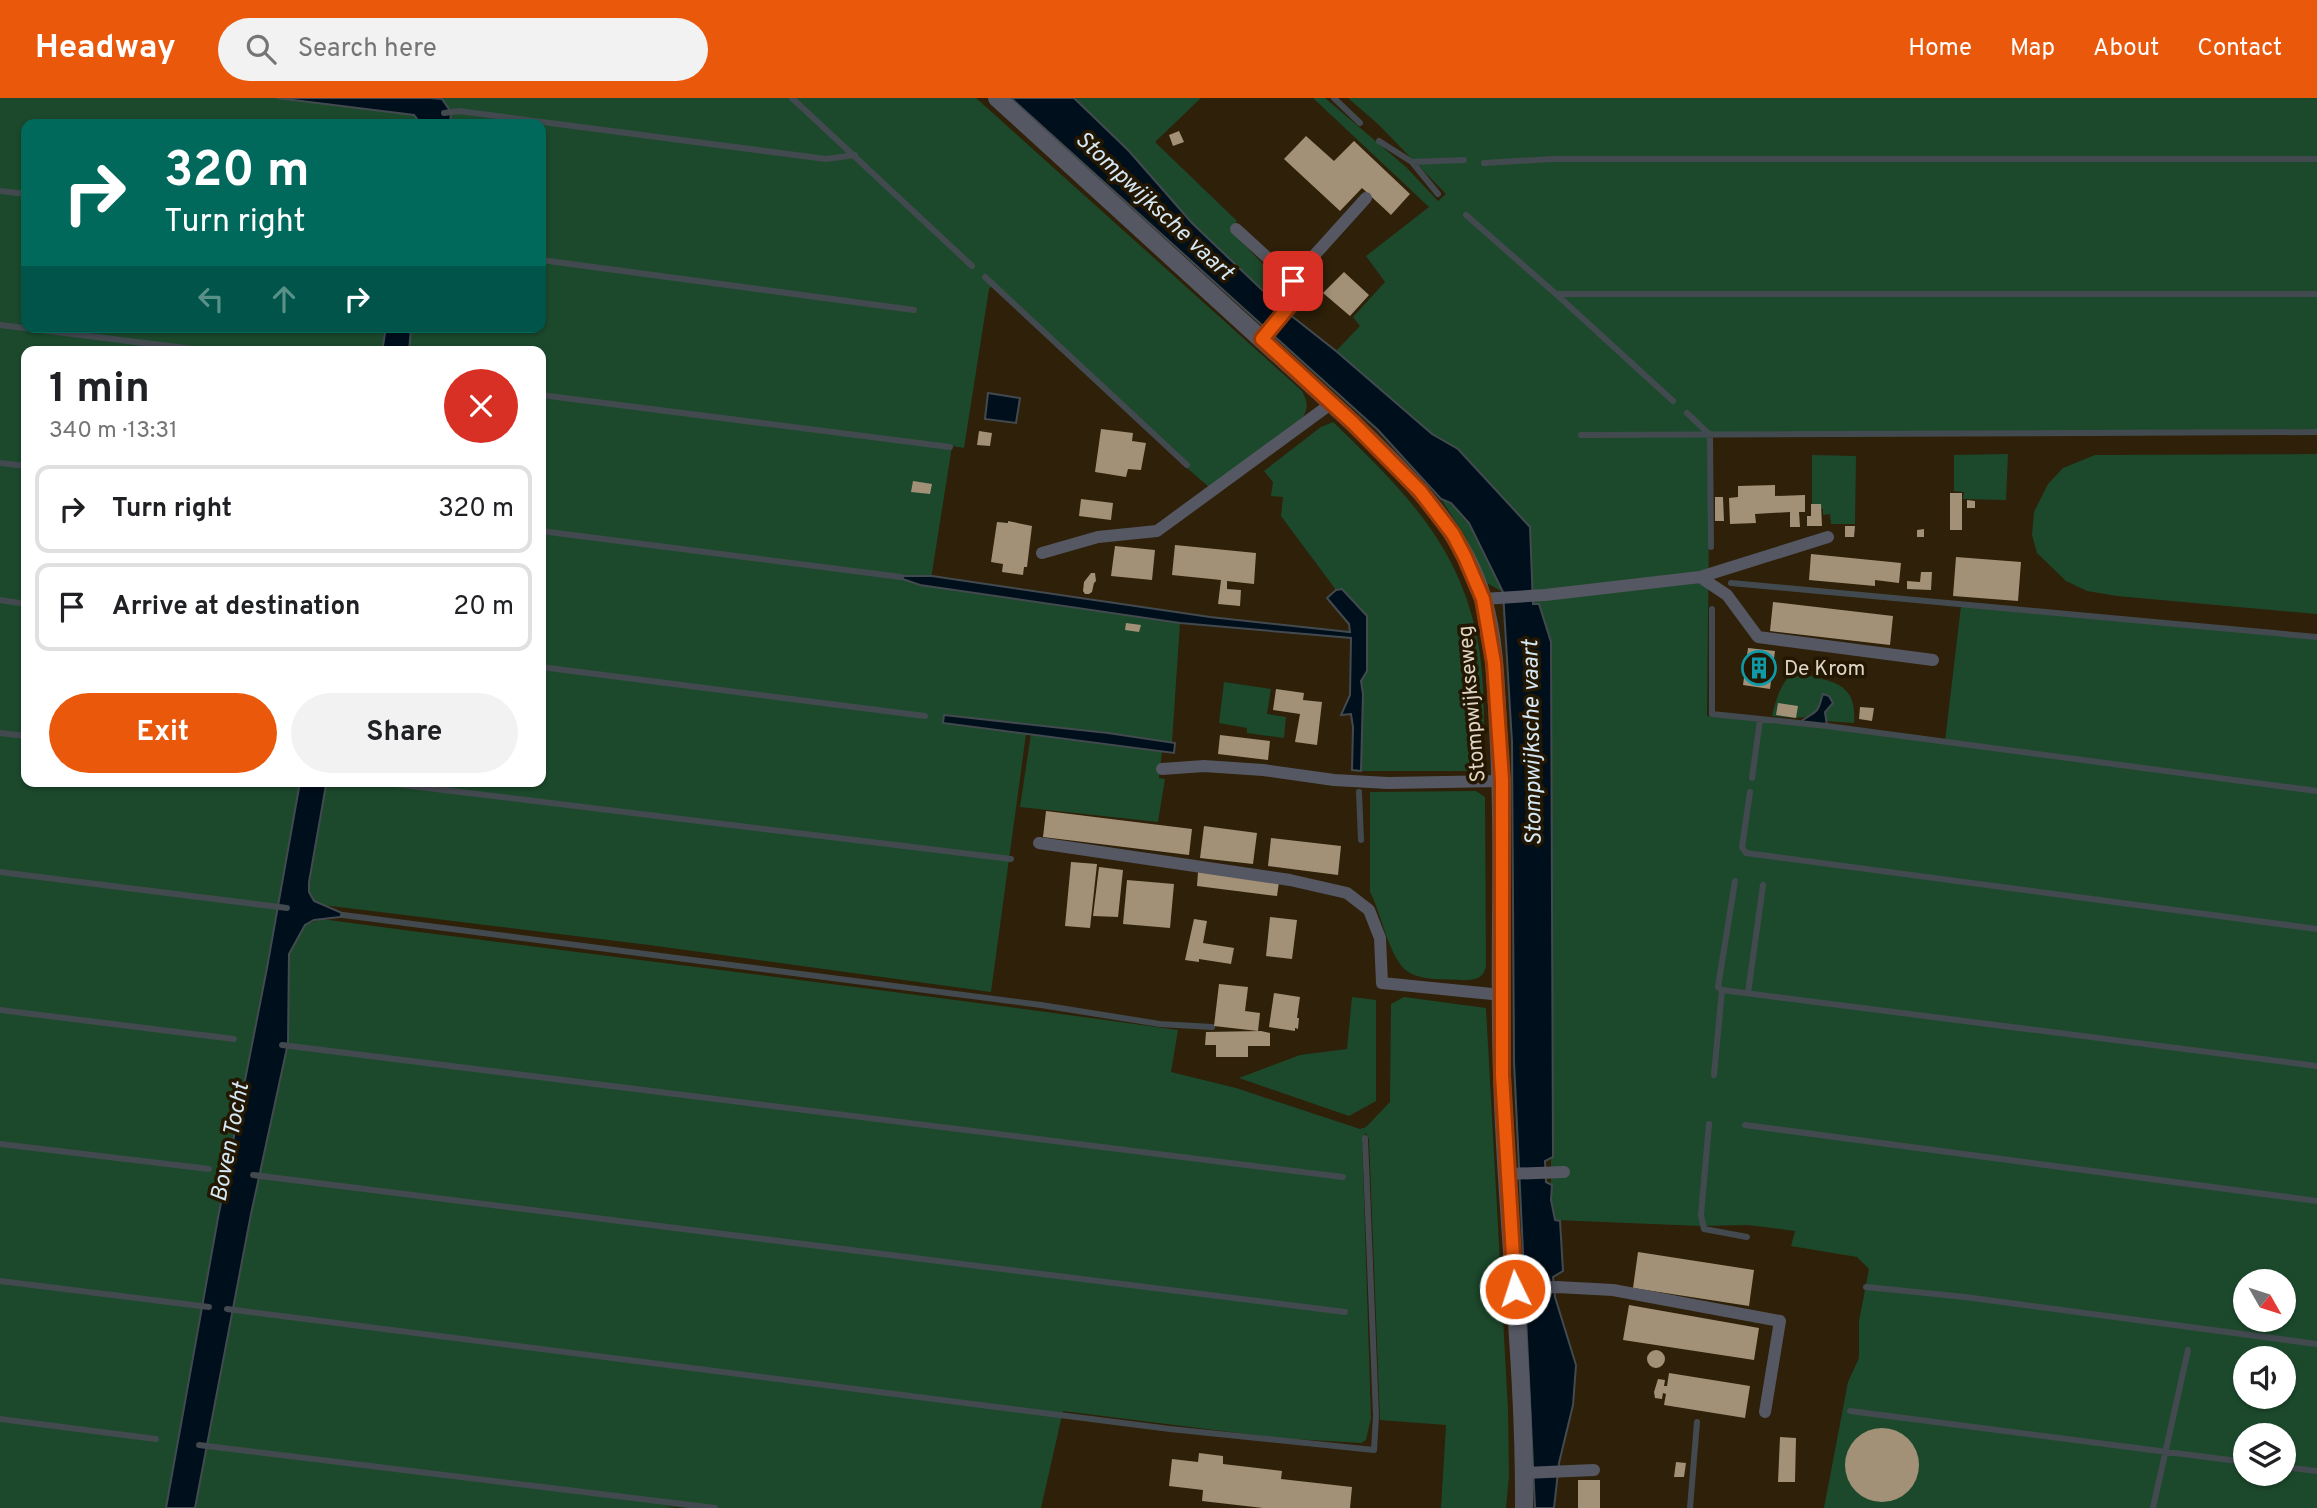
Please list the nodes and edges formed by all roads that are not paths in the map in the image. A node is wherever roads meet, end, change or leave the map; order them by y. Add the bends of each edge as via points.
1 (997, 98) edge
2 (1367, 198) dead end
3 (1236, 229) dead end
4 (1293, 281) junction
5 (1264, 336) junction
6 (1332, 403) junction
7 (1828, 537) dead end
8 (1042, 553) dead end
9 (1700, 577) junction
10 (1483, 599) junction
11 (1933, 660) dead end
12 (1162, 769) dead end
13 (1502, 780) junction
14 (1039, 844) dead end
15 (1502, 995) junction
16 (1558, 1172) dead end
17 (1513, 1174) junction
18 (1519, 1289) junction
19 (1765, 1412) dead end
20 (1594, 1470) dead end
21 (1528, 1473) junction
22 (1524, 1508) edge

1 - 5 street, Stompwijkseweg
2 - 4 lane
3 - 4 lane
4 - 5 lane via 1295,299
5 - 6 street, Stompwijkseweg
6 - 8 lane via 1157,531 1098,537
6 - 10 street, Stompwijkseweg via 1438,512
7 - 9 lane
9 - 10 lane
9 - 11 lane via 1727,595 1758,637
10 - 13 street, Stompwijkseweg via 1494,663
12 - 13 lane via 1204,766 1388,783
13 - 15 street, Stompwijkseweg
14 - 15 lane via 1290,880 1347,893 1368,910 1380,938 1382,983
15 - 17 street, Stompwijkseweg via 1502,1075
16 - 17 lane
17 - 18 street, Stompwijkseweg
18 - 19 lane via 1614,1290 1780,1321
18 - 21 street, Stompwijkseweg
20 - 21 lane
21 - 22 street, Stompwijkseweg

